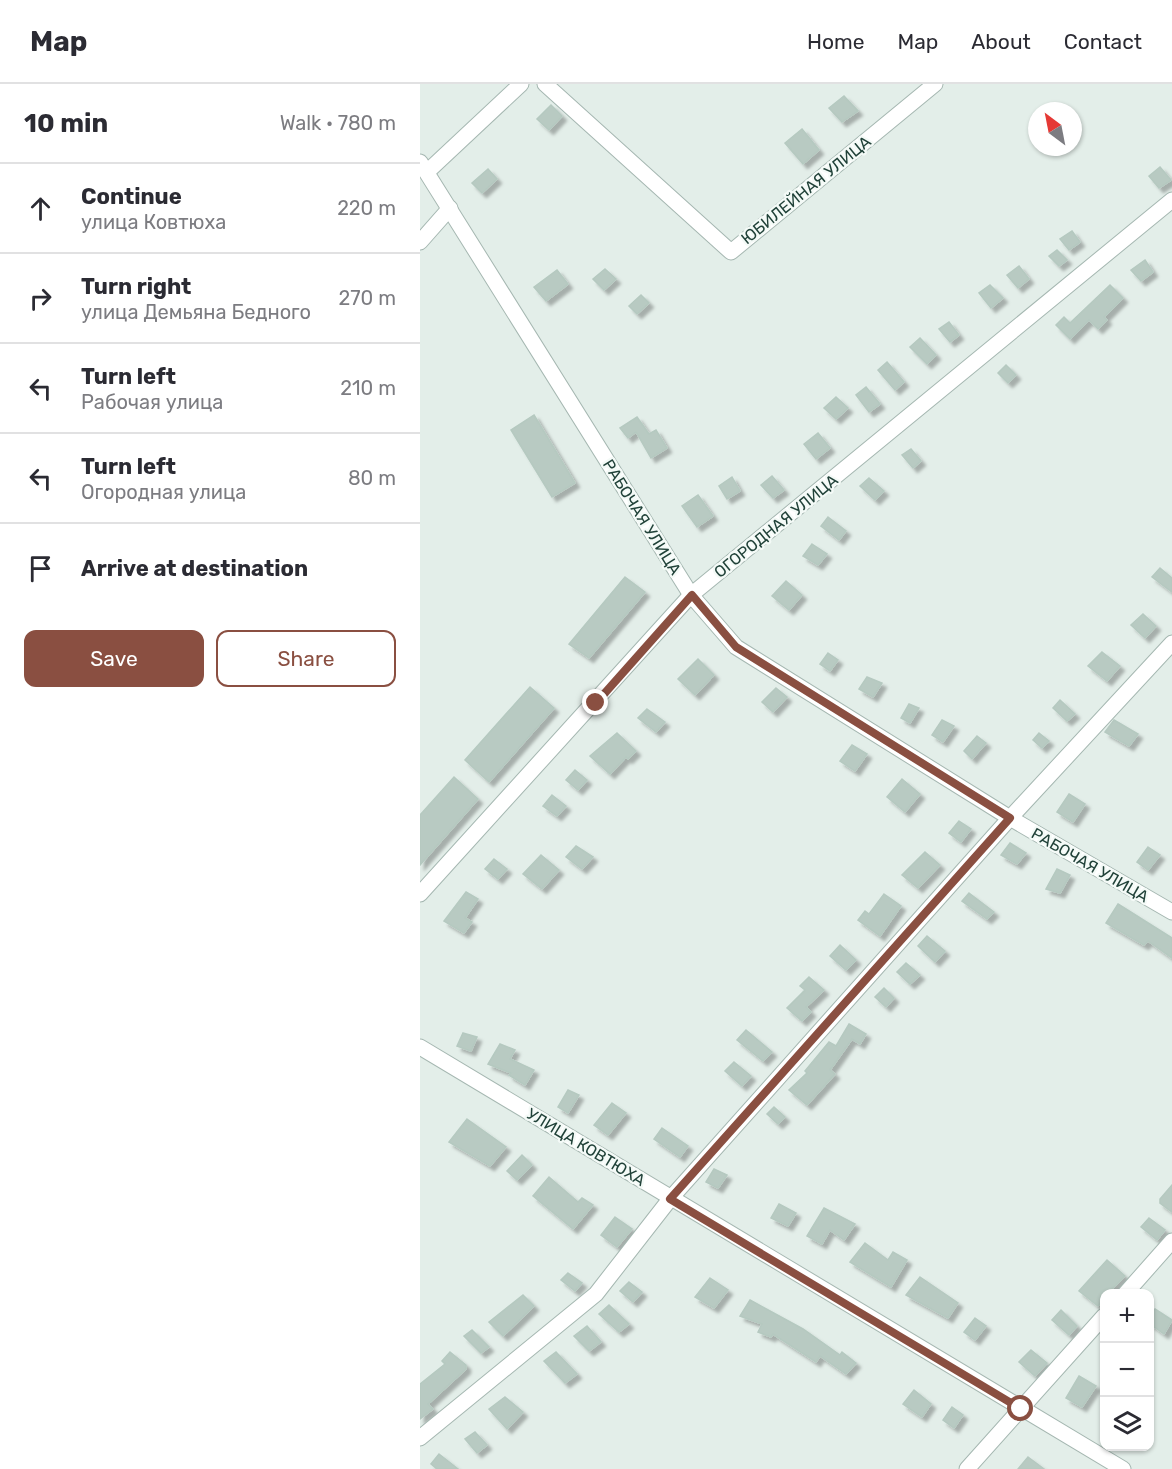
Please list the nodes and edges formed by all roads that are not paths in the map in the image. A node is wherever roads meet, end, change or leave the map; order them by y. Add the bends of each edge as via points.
1 (521, 84) edge
2 (545, 84) edge
3 (935, 84) edge
4 (424, 167) edge
5 (1172, 200) edge
6 (450, 208) junction
7 (420, 242) edge
8 (692, 595) junction
9 (1172, 643) edge
10 (1010, 818) junction
11 (420, 894) edge
12 (1172, 912) edge
13 (420, 1047) edge
14 (670, 1199) junction
15 (1172, 1241) edge
16 (1129, 1289) edge
17 (1100, 1320) edge
18 (1021, 1409) junction
19 (420, 1438) edge
20 (967, 1469) edge
21 (1123, 1469) edge

1 - 4 street
2 - 3 street, ЮБИЛЕЙНАЯ УЛИЦА via 731,252
4 - 6 street, РАБОЧАЯ УЛИЦА
5 - 8 street, ОГОРОДНАЯ УЛИЦА
6 - 7 street
6 - 8 street, РАБОЧАЯ УЛИЦА
8 - 10 street, РАБОЧАЯ УЛИЦА via 736,647
8 - 11 street, ОГОРОДНАЯ УЛИЦА
9 - 10 street
10 - 12 street, РАБОЧАЯ УЛИЦА
10 - 14 street
13 - 14 street, УЛИЦА КОВТЮХА
14 - 18 street, УЛИЦА КОВТЮХА
14 - 19 street via 596,1294
15 - 16 street
17 - 18 street
18 - 20 street
18 - 21 street, УЛИЦА КОВТЮХА

